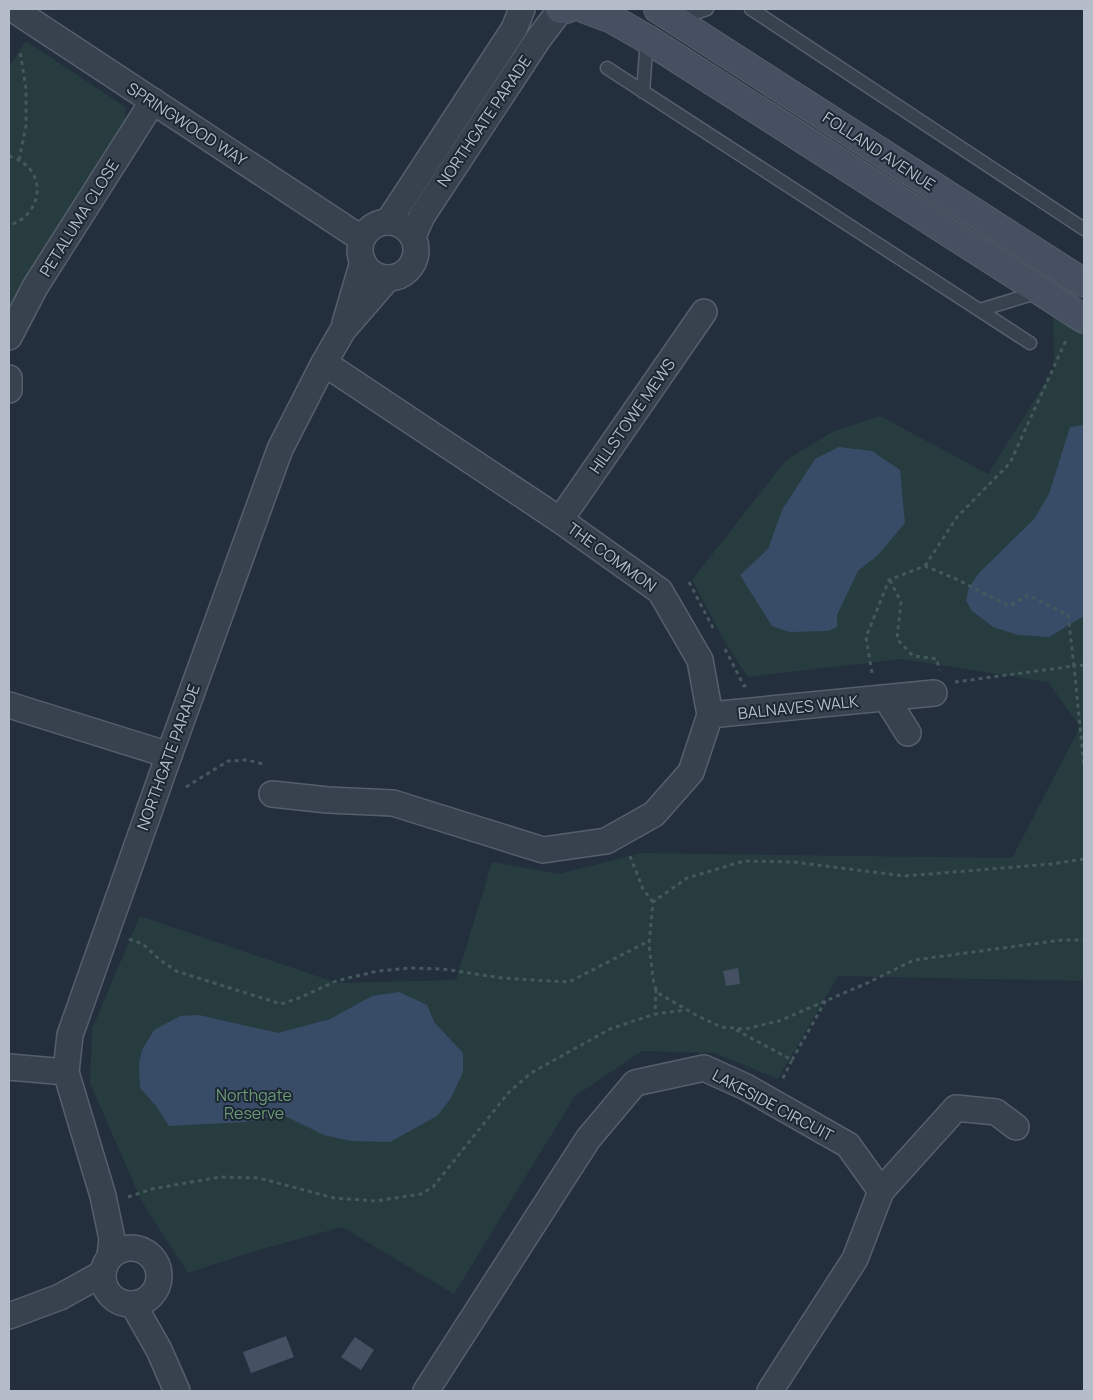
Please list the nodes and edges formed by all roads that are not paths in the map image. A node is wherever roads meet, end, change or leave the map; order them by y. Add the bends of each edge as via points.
1 (13, 9) edge
2 (522, 9) edge
3 (561, 9) edge
4 (567, 9) edge
5 (585, 9) edge
6 (707, 9) edge
7 (751, 9) edge
8 (666, 14) edge
9 (647, 39) junction
10 (607, 68) dead end
11 (643, 92) junction
12 (153, 101) junction
13 (388, 222) junction
14 (1084, 229) edge
15 (413, 236) junction
16 (362, 250) junction
17 (388, 278) junction
18 (1084, 283) edge
19 (1042, 292) junction
20 (980, 310) junction
21 (704, 312) dead end
22 (1076, 327) edge
23 (343, 330) junction
24 (9, 337) edge
25 (1030, 342) dead end
26 (324, 363) junction
27 (9, 378) edge
28 (9, 390) edge
29 (560, 520) junction
30 (934, 693) road end
31 (886, 698) junction
32 (9, 705) edge
33 (710, 715) junction
34 (908, 733) dead end
35 (169, 755) junction
36 (272, 794) dead end
37 (9, 1067) edge
38 (66, 1072) junction
39 (1016, 1127) dead end
40 (881, 1191) junction
41 (115, 1259) junction
42 (60, 1297) junction
43 (133, 1299) junction
44 (9, 1316) edge
45 (177, 1391) edge
46 (426, 1391) edge
47 (770, 1391) edge

1 - 12 street, SPRINGWOOD WAY
2 - 13 street, NORTHGATE PARADE via 514,29
3 - 4 street
3 - 15 street, NORTHGATE PARADE via 422,216
5 - 9 street, FOLLAND AVENUE via 612,19
6 - 8 lane, FOLLAND AVENUE
7 - 14 lane
8 - 18 street, FOLLAND AVENUE
9 - 11 lane
9 - 19 street, FOLLAND AVENUE
10 - 11 lane
11 - 20 lane
12 - 16 street, SPRINGWOOD WAY
12 - 24 street, PETALUMA CLOSE via 35,287
13 - 15 street via 402,226
13 - 16 street via 372,227
15 - 17 street via 414,260 404,272
16 - 17 street via 369,270
16 - 23 street, NORTHGATE PARADE
17 - 23 street, NORTHGATE PARADE
19 - 20 lane
19 - 22 street, FOLLAND AVENUE
20 - 25 lane
21 - 29 street, HILLSTOWE MEWS
23 - 26 street, NORTHGATE PARADE
26 - 29 street, THE COMMON
26 - 35 street, NORTHGATE PARADE via 280,450
27 - 28 street
29 - 33 street, THE COMMON via 660,591 700,660
30 - 31 street, BALNAVES WALK
31 - 33 street, BALNAVES WALK
31 - 34 street
32 - 35 street
33 - 36 street, THE COMMON via 691,772 654,814 606,841 543,850 393,803
35 - 38 street, NORTHGATE PARADE via 70,1035
37 - 38 street
38 - 41 street, NORTHGATE PARADE via 113,1198
39 - 40 street via 996,1112 956,1108
40 - 46 street, LAKESIDE CIRCUIT via 848,1146 746,1087 704,1068 635,1083 588,1139
40 - 47 street via 855,1259
41 - 42 street
41 - 43 street via 103,1282 107,1291
41 - 43 street via 142,1250 155,1262 159,1279 157,1287
42 - 43 street via 96,1295
42 - 44 street
43 - 45 street

